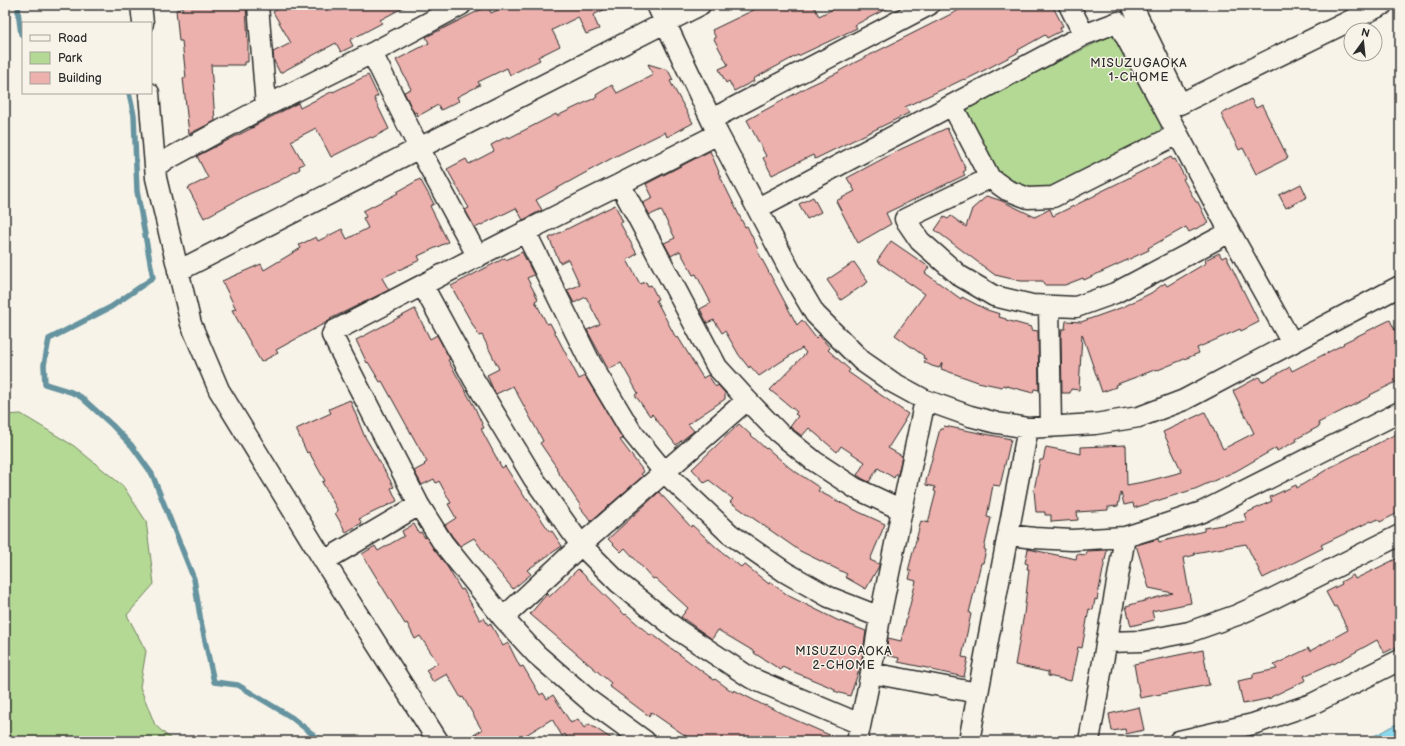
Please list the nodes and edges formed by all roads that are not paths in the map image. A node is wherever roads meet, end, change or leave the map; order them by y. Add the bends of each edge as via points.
1 (141, 5) edge
2 (258, 5) edge
3 (461, 5) edge
4 (656, 5) edge
5 (700, 5) edge
6 (929, 5) edge
7 (1069, 5) edge
8 (1132, 5) edge
9 (1382, 5) edge
10 (143, 22) edge
11 (666, 23) junction
12 (1084, 35) junction
13 (372, 53) junction
14 (149, 94) edge
15 (952, 105) junction
16 (266, 106) junction
17 (715, 127) junction
18 (1178, 134) junction
19 (419, 148) junction
20 (155, 166) junction
21 (990, 178) junction
22 (620, 184) junction
23 (758, 208) junction
24 (526, 231) junction
25 (1230, 232) junction
26 (478, 256) junction
27 (178, 270) junction
28 (423, 286) junction
29 (1400, 286) edge
30 (1049, 306) junction
31 (1292, 343) junction
32 (747, 400) junction
33 (925, 400) junction
34 (1400, 412) edge
35 (1051, 427) junction
36 (1028, 428) junction
37 (664, 473) junction
38 (419, 505) junction
39 (902, 510) junction
40 (1009, 534) junction
41 (1400, 535) edge
42 (1125, 537) junction
43 (581, 546) junction
44 (324, 561) junction
45 (880, 617) junction
46 (504, 618) junction
47 (1108, 642) junction
48 (1400, 660) edge
49 (871, 673) junction
50 (978, 694) junction
51 (859, 732) edge
52 (438, 741) edge
53 (645, 741) edge
54 (969, 741) edge
55 (1089, 741) edge
56 (1179, 741) edge

1 - 10 street
2 - 16 street
3 - 13 street
4 - 11 street
5 - 11 street
6 - 17 street
7 - 12 street
8 - 9 street via 1180,104
11 - 17 street
11 - 19 street
12 - 15 street
12 - 18 street via 1118,22
13 - 16 street
13 - 19 street
14 - 20 street
15 - 21 street
15 - 23 street
16 - 20 street
17 - 22 street
17 - 23 street
18 - 21 street via 1053,197 1028,198 1007,190
18 - 25 street
19 - 26 street
19 - 27 street
20 - 27 street
21 - 30 street via 905,219 920,241 960,276 994,296 1032,305
22 - 24 street
22 - 32 street via 717,367
23 - 33 street via 815,314 862,361 892,382
24 - 26 street
24 - 37 street via 591,364 631,431
25 - 30 street via 1115,293 1076,307
25 - 31 street
26 - 28 street
27 - 44 street via 191,324 219,390
28 - 38 street via 334,331 332,335
28 - 43 street via 473,378 534,479
29 - 31 street
30 - 35 street
31 - 35 street via 1184,400 1139,417
32 - 37 street
32 - 39 street via 778,432 814,461 855,488
33 - 36 street via 983,420
33 - 39 street
34 - 42 street via 1202,512
35 - 36 street
36 - 40 street
37 - 43 street
37 - 45 street via 730,534 785,572 829,597
38 - 44 street
38 - 46 street via 443,543
39 - 45 street
40 - 42 street via 1072,540
40 - 50 street
41 - 47 street via 1237,615 1189,632 1142,641
42 - 47 street
43 - 46 street
43 - 51 street via 678,630 751,678
44 - 52 street
45 - 49 street
46 - 53 street via 542,660 590,701
47 - 55 street
48 - 56 street via 1312,704 1253,724
49 - 50 street
49 - 51 street
50 - 54 street

